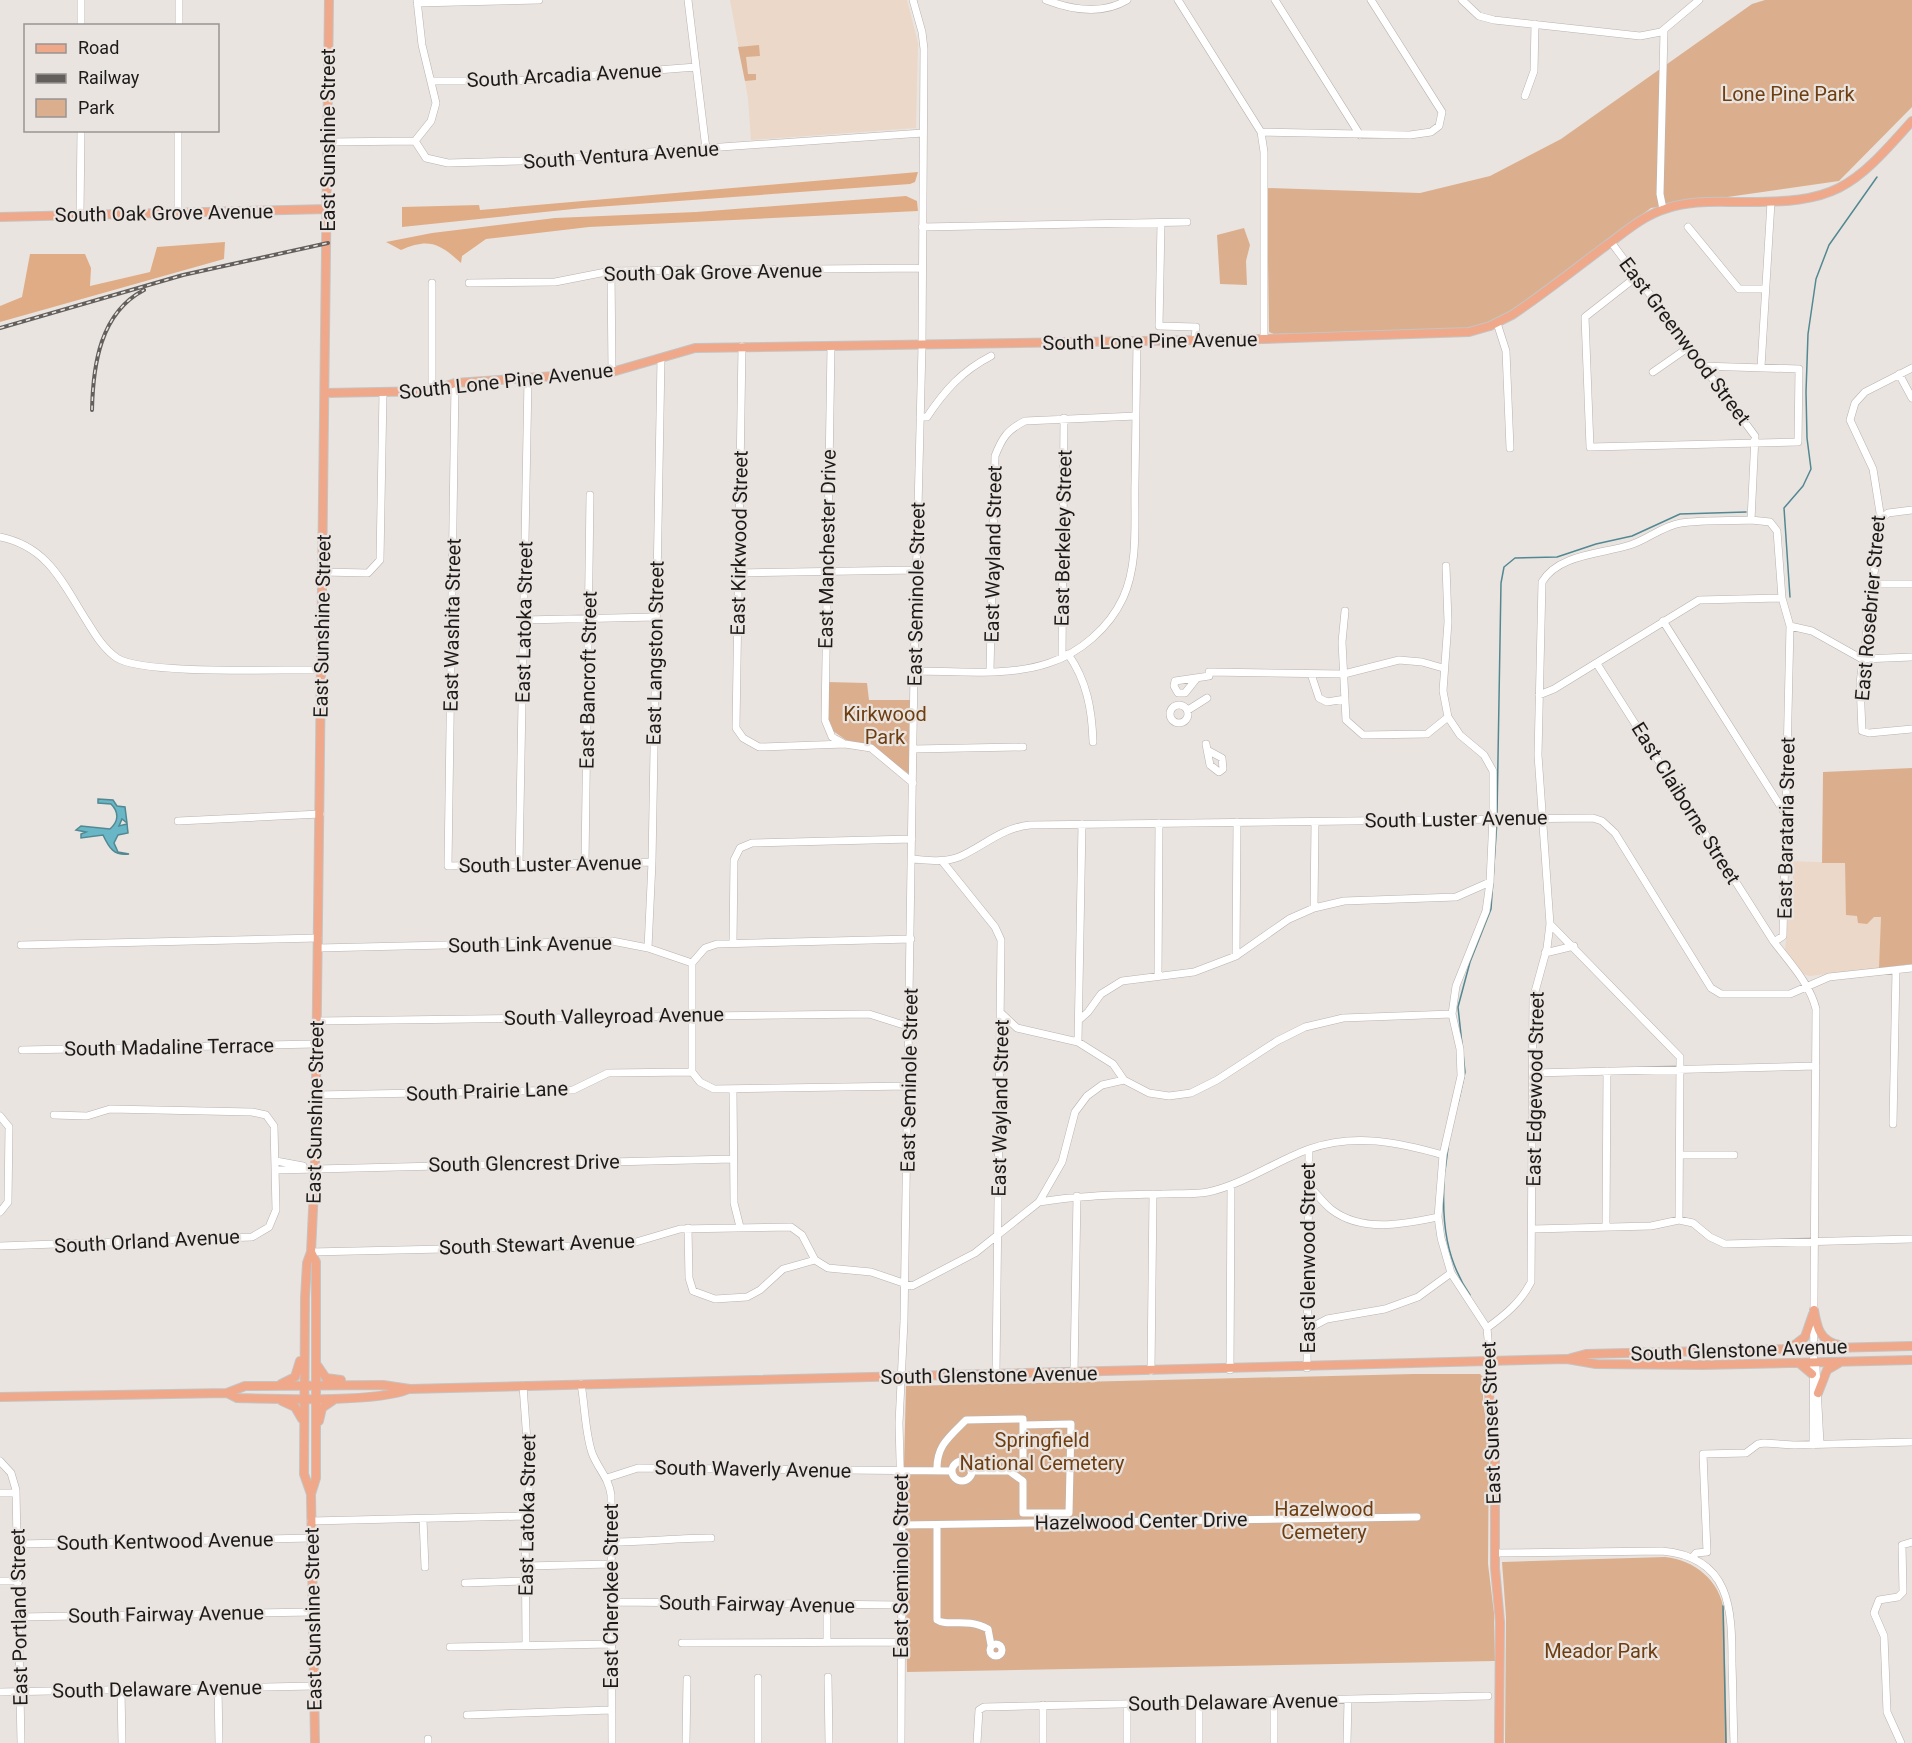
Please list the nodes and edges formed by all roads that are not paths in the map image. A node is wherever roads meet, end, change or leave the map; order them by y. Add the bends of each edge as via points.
1 (81, 0) edge
2 (179, 0) edge
3 (329, 0) edge
4 (539, 0) edge
5 (688, 0) edge
6 (913, 0) edge
7 (1046, 0) edge
8 (1127, 0) edge
9 (1178, 0) edge
10 (1275, 0) edge
11 (1371, 0) edge
12 (1699, 0) edge
13 (417, 2) edge
14 (1463, 2) edge
15 (81, 24) edge
16 (179, 24) edge
17 (1535, 24) junction
18 (1664, 30) junction
19 (696, 67) junction
20 (432, 81) junction
21 (1525, 96) dead end
22 (1912, 121) edge
23 (81, 132) edge
24 (178, 132) edge
25 (1261, 132) junction
26 (923, 133) junction
27 (1360, 135) junction
28 (415, 141) junction
29 (328, 142) junction
30 (706, 149) junction
31 (1771, 202) junction
32 (328, 209) junction
33 (1663, 209) junction
34 (178, 213) junction
35 (80, 214) junction
36 (0, 217) edge
37 (1187, 222) dead end
38 (1161, 223) junction
39 (922, 227) junction
40 (1688, 227) dead end
41 (1611, 242) junction
42 (922, 268) junction
43 (611, 272) junction
44 (1636, 277) junction
45 (432, 283) dead end
46 (469, 283) dead end
47 (1765, 289) junction
48 (1497, 323) junction
49 (1264, 339) junction
50 (1195, 340) junction
51 (1137, 341) junction
52 (741, 346) junction
53 (831, 346) junction
54 (922, 346) junction
55 (1689, 347) junction
56 (991, 356) dead end
57 (661, 358) junction
58 (1702, 366) junction
59 (1761, 367) junction
60 (1912, 368) edge
61 (612, 372) junction
62 (1653, 372) dead end
63 (1899, 374) junction
64 (528, 379) junction
65 (456, 383) junction
66 (432, 391) junction
67 (383, 392) junction
68 (325, 393) junction
69 (1912, 398) edge
70 (1136, 416) junction
71 (920, 417) junction
72 (1064, 418) junction
73 (1755, 442) junction
74 (1510, 448) dead end
75 (590, 495) dead end
76 (1912, 510) edge
77 (1881, 519) junction
78 (1751, 520) junction
79 (0, 537) edge
80 (1446, 566) dead end
81 (916, 570) junction
82 (323, 572) junction
83 (826, 572) junction
84 (738, 573) junction
85 (1874, 584) junction
86 (1912, 584) edge
87 (1782, 598) junction
88 (1345, 611) dead end
89 (656, 616) junction
90 (589, 618) junction
91 (524, 620) junction
92 (1663, 621) junction
93 (1790, 626) junction
94 (1065, 656) junction
95 (1912, 657) edge
96 (1862, 659) junction
97 (1597, 664) junction
98 (1443, 668) junction
99 (321, 670) junction
100 (914, 671) junction
101 (990, 671) junction
102 (1311, 674) junction
103 (1344, 674) junction
104 (1197, 678) dead end
105 (1539, 695) junction
106 (1207, 698) dead end
107 (1345, 699) junction
108 (1188, 710) dead end
109 (1448, 717) junction
110 (1912, 729) edge
111 (1093, 742) dead end
112 (845, 744) junction
113 (1023, 747) dead end
114 (913, 749) junction
115 (913, 783) junction
116 (320, 814) junction
117 (1786, 814) junction
118 (1496, 817) junction
119 (1543, 817) junction
120 (178, 821) dead end
121 (1237, 822) junction
122 (1159, 823) junction
123 (1314, 823) junction
124 (1082, 825) junction
125 (912, 839) junction
126 (912, 859) junction
127 (942, 861) junction
128 (652, 862) junction
129 (585, 864) junction
130 (519, 865) junction
131 (448, 866) joint
132 (1490, 882) junction
133 (1314, 908) junction
134 (1551, 924) junction
135 (318, 939) junction
136 (911, 939) junction
137 (1774, 942) junction
138 (733, 943) junction
139 (21, 945) dead end
140 (1574, 946) junction
141 (318, 948) junction
142 (648, 948) junction
143 (1545, 953) junction
144 (1236, 956) junction
145 (692, 963) junction
146 (1912, 968) edge
147 (1896, 970) junction
148 (1158, 976) junction
149 (1807, 986) junction
150 (1001, 1013) junction
151 (1452, 1014) junction
152 (693, 1015) junction
153 (1079, 1020) junction
154 (317, 1022) junction
155 (910, 1027) junction
156 (1078, 1042) junction
157 (316, 1044) junction
158 (22, 1050) dead end
159 (1816, 1065) junction
160 (1681, 1068) junction
161 (1607, 1071) junction
162 (692, 1072) junction
163 (1533, 1073) junction
164 (1124, 1080) junction
165 (909, 1086) junction
166 (733, 1089) junction
167 (316, 1095) junction
168 (54, 1115) dead end
169 (0, 1116) edge
170 (1893, 1124) dead end
171 (1309, 1149) junction
172 (1443, 1155) junction
173 (1682, 1155) junction
174 (1734, 1155) dead end
175 (732, 1159) junction
176 (276, 1161) junction
177 (315, 1168) junction
178 (276, 1170) junction
179 (1231, 1185) junction
180 (1309, 1186) junction
181 (1153, 1194) junction
182 (1077, 1196) junction
183 (1039, 1202) junction
184 (0, 1212) edge
185 (1438, 1217) junction
186 (1679, 1220) junction
187 (1606, 1226) junction
188 (740, 1227) junction
189 (688, 1228) junction
190 (1533, 1229) junction
191 (998, 1237) junction
192 (1912, 1239) edge
193 (1814, 1241) junction
194 (0, 1246) edge
195 (311, 1252) junction
196 (815, 1260) junction
197 (1451, 1273) junction
198 (905, 1286) junction
199 (304, 1298) junction
200 (1814, 1310) junction
201 (1487, 1328) junction
202 (1306, 1329) junction
203 (1912, 1346) edge
204 (1856, 1347) junction
205 (1814, 1348) junction
206 (1787, 1349) junction
207 (316, 1354) junction
208 (1567, 1359) junction
209 (1912, 1360) edge
210 (1490, 1362) junction
211 (1814, 1362) junction
212 (1842, 1362) junction
213 (1798, 1363) junction
214 (1307, 1368) junction
215 (1230, 1370) junction
216 (1151, 1371) junction
217 (1074, 1373) junction
218 (996, 1374) junction
219 (1812, 1374) junction
220 (901, 1377) junction
221 (383, 1384) junction
222 (581, 1384) junction
223 (272, 1386) junction
224 (304, 1386) junction
225 (315, 1386) junction
226 (524, 1386) junction
227 (410, 1389) junction
228 (227, 1393) junction
229 (1818, 1393) junction
230 (0, 1397) edge
231 (304, 1397) junction
232 (315, 1397) junction
233 (343, 1397) junction
234 (243, 1398) junction
235 (1023, 1422) junction
236 (304, 1424) junction
237 (1912, 1442) edge
238 (1816, 1445) junction
239 (0, 1461) edge
240 (900, 1471) junction
241 (937, 1471) junction
242 (952, 1471) junction
243 (972, 1471) junction
244 (1009, 1471) junction
245 (316, 1478) junction
246 (607, 1478) junction
247 (0, 1493) edge
248 (16, 1493) junction
249 (311, 1494) junction
250 (525, 1516) junction
251 (1417, 1517) dead end
252 (423, 1519) junction
253 (311, 1521) junction
254 (902, 1525) junction
255 (937, 1525) junction
256 (312, 1538) junction
257 (711, 1538) dead end
258 (612, 1542) junction
259 (1912, 1542) edge
260 (18, 1544) junction
261 (1495, 1553) junction
262 (1692, 1558) junction
263 (612, 1564) junction
264 (526, 1566) junction
265 (425, 1567) dead end
266 (0, 1581) edge
267 (18, 1581) junction
268 (525, 1581) junction
269 (465, 1583) dead end
270 (612, 1602) junction
271 (827, 1605) junction
272 (902, 1605) junction
273 (313, 1612) junction
274 (19, 1617) junction
275 (827, 1642) junction
276 (902, 1642) junction
277 (682, 1643) dead end
278 (526, 1644) junction
279 (612, 1644) junction
280 (992, 1646) dead end
281 (450, 1647) dead end
282 (828, 1677) dead end
283 (758, 1678) dead end
284 (687, 1680) dead end
285 (315, 1686) junction
286 (218, 1688) junction
287 (121, 1690) junction
288 (0, 1692) edge
289 (20, 1692) junction
290 (1488, 1696) dead end
291 (1348, 1700) junction
292 (1274, 1701) junction
293 (1199, 1702) junction
294 (1127, 1704) junction
295 (1044, 1706) junction
296 (611, 1710) junction
297 (467, 1715) dead end
298 (21, 1743) edge
299 (122, 1743) edge
300 (219, 1743) edge
301 (315, 1743) edge
302 (612, 1743) edge
303 (686, 1743) edge
304 (758, 1743) edge
305 (829, 1743) edge
306 (901, 1743) edge
307 (977, 1743) edge
308 (1044, 1743) edge
309 (1127, 1743) edge
310 (1199, 1743) edge
311 (1274, 1743) edge
312 (1347, 1743) edge
313 (1499, 1743) edge
314 (1734, 1743) edge
315 (1901, 1743) edge

1 - 15 street
2 - 16 street
3 - 29 main road, East Sunshine Street
4 - 13 street
5 - 19 street
6 - 26 street, East Seminole Street via 923,40
7 - 8 street via 1091,10 1117,6
9 - 25 street
10 - 27 street
11 - 27 street via 1442,112 1439,126 1431,132
12 - 18 street
13 - 20 street via 422,45
14 - 17 street via 1479,16
17 - 18 street via 1635,36 1650,36
17 - 21 street via 1534,71
18 - 33 street via 1660,194
19 - 20 street, South Arcadia Avenue via 515,81
19 - 30 street
20 - 28 street via 436,103 431,121
22 - 31 main road, South Lone Pine Avenue via 1873,164 1845,185 1812,198
23 - 35 street
24 - 34 street
25 - 27 street
25 - 49 street
26 - 30 street, South Ventura Avenue
26 - 39 street, East Seminole Street
28 - 29 street
28 - 30 street, South Ventura Avenue via 426,158 448,164
29 - 32 main road, East Sunshine Street
31 - 33 main road, South Lone Pine Avenue via 1696,202
31 - 47 street
32 - 34 main road, South Oak Grove Avenue
32 - 68 main road, East Sunshine Street
33 - 41 main road, South Lone Pine Avenue
34 - 35 main road, South Oak Grove Avenue
35 - 36 main road, South Oak Grove Avenue
37 - 38 street
38 - 39 street
38 - 50 street via 1159,326 1196,327
39 - 42 street, East Seminole Street
40 - 47 street via 1739,289
41 - 44 street, East Greenwood Street
41 - 48 main road, South Lone Pine Avenue
42 - 43 street, South Oak Grove Avenue
42 - 54 street, East Seminole Street
43 - 46 street, South Oak Grove Avenue via 555,282
43 - 61 street
44 - 55 street, East Greenwood Street
44 - 73 street via 1585,317 1590,447
45 - 66 street
47 - 59 street
48 - 49 main road, South Lone Pine Avenue via 1454,334
48 - 74 street via 1506,351
49 - 50 main road, South Lone Pine Avenue
50 - 51 main road, South Lone Pine Avenue
51 - 54 main road, South Lone Pine Avenue
51 - 70 street
52 - 53 main road, South Lone Pine Avenue
52 - 57 main road, South Lone Pine Avenue via 695,348
52 - 84 street, East Kirkwood Street
53 - 54 main road, South Lone Pine Avenue
53 - 83 street, East Manchester Drive
54 - 71 street, East Seminole Street
55 - 58 street, East Greenwood Street
55 - 62 street
56 - 71 street via 966,369 927,417
57 - 61 main road, South Lone Pine Avenue
57 - 89 street, East Langston Street
58 - 59 street
58 - 73 street, East Greenwood Street via 1755,436
59 - 73 street via 1799,369 1798,442
60 - 63 street
61 - 64 main road, South Lone Pine Avenue
63 - 69 street
63 - 77 street, East Rosebrier Street via 1865,392 1855,403 1850,420 1873,469
64 - 65 main road, South Lone Pine Avenue
64 - 91 street, East Latoka Street
65 - 66 main road, South Lone Pine Avenue
65 - 131 street, East Washita Street
66 - 67 main road, South Lone Pine Avenue
67 - 68 main road, South Lone Pine Avenue
67 - 82 street via 380,560 368,573
68 - 82 main road, East Sunshine Street
70 - 72 street
70 - 94 street via 1134,561 1122,599 1104,625
71 - 81 street, East Seminole Street
72 - 94 street, East Berkeley Street
72 - 101 street, East Wayland Street via 1025,421 1008,429 995,456
73 - 78 street
75 - 90 street, East Bancroft Street
76 - 77 street via 1888,513
77 - 85 street, East Rosebrier Street
78 - 87 street, East Barataria Street via 1770,522 1777,531
78 - 105 street, East Edgewood Street via 1671,526 1631,545 1591,554 1547,573 1542,582
79 - 99 street via 27,546 46,559 96,637 118,659 152,667
80 - 98 street via 1448,622
81 - 83 street
81 - 100 street, East Seminole Street
82 - 99 main road, East Sunshine Street
83 - 84 street
83 - 112 street, East Manchester Drive via 825,720 832,737
84 - 112 street, East Kirkwood Street via 736,728 743,738 759,747
85 - 86 street
85 - 96 street, East Rosebrier Street
87 - 92 street via 1699,600
87 - 93 street, East Barataria Street
88 - 103 street
89 - 90 street
89 - 128 street, East Langston Street
90 - 91 street
90 - 129 street, East Bancroft Street
91 - 130 street, East Latoka Street
92 - 97 street
92 - 117 street
93 - 96 street via 1812,631
93 - 117 street, East Barataria Street
94 - 101 street via 1031,668
94 - 111 street, East Berkeley Street via 1081,672 1089,697
95 - 96 street
96 - 110 street, East Rosebrier Street via 1862,730 1869,733
97 - 105 street
97 - 137 street, East Claiborne Street
98 - 103 street via 1399,660
98 - 109 street
99 - 116 main road, East Sunshine Street
100 - 101 street
100 - 114 street, East Seminole Street
102 - 103 street
102 - 104 street via 1209,674
102 - 107 street via 1319,698 1327,702
103 - 107 street
105 - 119 street, East Edgewood Street
106 - 108 street
107 - 109 street via 1346,720 1363,735 1427,734
109 - 118 street, East Sunset Street via 1460,735 1484,755 1493,771
112 - 115 street via 871,748
113 - 114 street
114 - 115 street, East Seminole Street
115 - 125 street, East Seminole Street
116 - 120 street
116 - 135 main road, East Sunshine Street
117 - 137 street, East Barataria Street via 1783,936
118 - 119 street, South Luster Avenue
118 - 123 street, South Luster Avenue
118 - 132 street, East Sunset Street
119 - 134 street, East Edgewood Street
119 - 149 street, South Luster Avenue via 1593,818 1608,826 1711,988 1721,994 1790,994
121 - 122 street, South Luster Avenue
121 - 123 street, South Luster Avenue
121 - 144 street
122 - 124 street, South Luster Avenue
122 - 148 street
123 - 133 street
124 - 127 street, South Luster Avenue via 1014,826 958,858
124 - 153 street
125 - 126 street, East Seminole Street
125 - 138 street via 753,843 740,849 734,860
126 - 127 street, South Luster Avenue
126 - 136 street, East Seminole Street
127 - 150 street, East Wayland Street via 1001,940
128 - 129 street, South Luster Avenue
128 - 142 street, East Langston Street
129 - 130 street, South Luster Avenue
130 - 131 street, South Luster Avenue
132 - 133 street via 1456,897 1344,900
132 - 151 street, East Sunset Street via 1486,911 1456,986
133 - 144 street via 1289,919
134 - 140 street
134 - 143 street, East Edgewood Street
135 - 139 street
135 - 141 main road, East Sunshine Street
136 - 138 street
136 - 155 street, East Seminole Street
137 - 149 street, East Barataria Street
138 - 145 street via 705,948
140 - 143 street
140 - 160 street via 1680,1057
141 - 142 street, South Link Avenue via 612,941
141 - 154 main road, East Sunshine Street
142 - 145 street, South Link Avenue
143 - 163 street, East Edgewood Street via 1533,999
144 - 148 street via 1194,972
145 - 152 street
146 - 147 street, South Luster Avenue
147 - 149 street, South Luster Avenue via 1829,977
147 - 170 street
148 - 153 street via 1122,981 1101,994
149 - 159 street, East Barataria Street via 1816,1009
150 - 156 street via 1017,1028
150 - 191 street, East Wayland Street
151 - 164 street via 1343,1018 1305,1028 1191,1092 1169,1096 1149,1093
151 - 172 street, East Sunset Street via 1461,1076
152 - 154 street, South Valleyroad Avenue
152 - 155 street, South Valleyroad Avenue via 870,1014
152 - 162 street
153 - 156 street
154 - 157 main road, East Sunshine Street
155 - 165 street, East Seminole Street
156 - 164 street via 1113,1064
157 - 158 street, South Madaline Terrace
157 - 167 main road, East Sunshine Street
159 - 160 street
159 - 193 street, East Barataria Street
160 - 161 street
160 - 173 street
161 - 163 street
161 - 187 street
162 - 166 street via 700,1082 714,1089
162 - 167 street, South Prairie Lane via 608,1073 573,1090
163 - 190 street, East Edgewood Street
164 - 183 street via 1102,1085 1075,1112 1062,1161
165 - 166 street
165 - 198 street, East Seminole Street
166 - 175 street
167 - 177 main road, East Sunshine Street
168 - 176 street, South Orland Avenue via 87,1116 110,1109 252,1112 266,1115 274,1126
169 - 184 street via 9,1127 8,1202
171 - 172 street via 1377,1139
171 - 179 street
171 - 180 street, East Glenwood Street
172 - 185 street, East Sunset Street
173 - 174 street
173 - 186 street
175 - 177 street, South Glencrest Drive
175 - 188 street via 734,1203
176 - 177 street
176 - 178 street, South Orland Avenue
177 - 178 street
177 - 195 main road, East Sunshine Street
178 - 194 street, South Orland Avenue via 276,1210 270,1227 252,1237
179 - 181 street via 1206,1192
179 - 215 street
180 - 185 street via 1332,1210 1355,1222 1400,1225
180 - 202 street, East Glenwood Street
181 - 182 street
181 - 216 street
182 - 183 street
182 - 217 street
183 - 191 street
185 - 197 street, East Sunset Street
186 - 187 street via 1651,1226
186 - 193 street via 1693,1223 1725,1244
187 - 190 street
188 - 189 street, South Stewart Avenue
188 - 196 street, South Stewart Avenue via 791,1227 802,1235
189 - 195 street, South Stewart Avenue via 618,1245
189 - 196 street via 693,1291 715,1299 747,1297 783,1269
190 - 201 street, East Edgewood Street via 1530,1282 1525,1295
191 - 198 street via 920,1284
191 - 218 street, East Wayland Street
192 - 193 street
193 - 200 street, East Barataria Street
195 - 199 main road, East Sunshine Street
195 - 207 main road, East Sunshine Street via 316,1262
196 - 198 street via 828,1268 871,1272
197 - 201 street, East Sunset Street
197 - 202 street via 1418,1297 1385,1309 1327,1318
198 - 220 street, East Seminole Street
199 - 223 main road via 298,1372 288,1382
199 - 224 main road, East Sunshine Street
200 - 204 main road via 1822,1337 1834,1344
200 - 205 street, East Barataria Street
200 - 206 main road via 1805,1337
201 - 210 street, East Sunset Street
202 - 214 street, East Glenwood Street
203 - 204 main road, South Glenstone Avenue
204 - 205 main road, South Glenstone Avenue
205 - 206 main road, South Glenstone Avenue
205 - 211 street, East Barataria Street
206 - 208 main road, South Glenstone Avenue via 1586,1354
207 - 221 main road via 319,1370 326,1378
207 - 225 main road, East Sunshine Street
208 - 210 main road, South Glenstone Avenue
208 - 213 main road, South Glenstone Avenue via 1596,1364
209 - 212 main road, South Glenstone Avenue
210 - 214 main road, South Glenstone Avenue
210 - 261 main road, East Sunset Street
211 - 212 main road, South Glenstone Avenue
211 - 213 main road, South Glenstone Avenue
211 - 219 street
211 - 229 street
212 - 229 main road via 1827,1370
213 - 219 main road
214 - 215 main road, South Glenstone Avenue
215 - 216 main road, South Glenstone Avenue
216 - 217 main road, South Glenstone Avenue
217 - 218 main road, South Glenstone Avenue
218 - 220 main road, South Glenstone Avenue
219 - 238 street
220 - 222 main road, South Glenstone Avenue
220 - 240 street, East Seminole Street
221 - 225 main road, South Glenstone Avenue
221 - 227 main road, South Glenstone Avenue
222 - 226 main road, South Glenstone Avenue
222 - 246 street, East Cherokee Street via 591,1448
223 - 224 main road, South Glenstone Avenue
223 - 228 main road, South Glenstone Avenue via 246,1386
224 - 225 main road, South Glenstone Avenue
224 - 231 main road, East Sunshine Street
225 - 232 main road, East Sunshine Street
226 - 227 main road, South Glenstone Avenue
226 - 250 street, East Latoka Street via 530,1482
227 - 233 main road, South Glenstone Avenue via 398,1394
228 - 230 main road, South Glenstone Avenue
228 - 234 main road, South Glenstone Avenue
229 - 238 street
231 - 232 main road, South Glenstone Avenue
231 - 234 main road, South Glenstone Avenue
231 - 236 main road, East Sunshine Street
232 - 233 main road, South Glenstone Avenue
232 - 245 main road, East Sunshine Street
233 - 245 main road via 329,1401 320,1413
234 - 236 main road via 289,1402 298,1409
235 - 241 street via 966,1420 940,1448
235 - 244 street via 1023,1461
235 - 244 street via 1071,1424 1069,1513 1023,1513 1023,1481
236 - 249 main road, East Sunshine Street via 304,1474
237 - 238 street
238 - 262 street via 1763,1443 1746,1453 1704,1454 1707,1552 1696,1553
239 - 248 street, East Portland Street via 13,1477
240 - 241 street, South Waverly Avenue
240 - 246 street, South Waverly Avenue via 638,1468
240 - 254 street, East Seminole Street
241 - 242 street, South Waverly Avenue
242 - 243 street via 954,1465 963,1461
242 - 243 street via 962,1481
243 - 244 street
245 - 249 main road, East Sunshine Street
246 - 258 street, East Cherokee Street
247 - 248 street
248 - 260 street, East Portland Street
249 - 253 main road, East Sunshine Street
250 - 252 street
250 - 264 street, East Latoka Street
251 - 255 street, Hazelwood Center Drive
252 - 253 street
252 - 265 street
253 - 256 main road, East Sunshine Street
254 - 255 street, Hazelwood Center Drive
254 - 272 street, East Seminole Street
255 - 280 street via 937,1620 980,1624 988,1629
256 - 260 street, South Kentwood Avenue
256 - 273 main road, East Sunshine Street
257 - 258 street
258 - 263 street, East Cherokee Street
259 - 315 street via 1902,1545 1903,1592 1898,1597 1879,1600 1874,1613 1884,1636 1887,1712
260 - 267 street, East Portland Street
261 - 262 street via 1654,1551
261 - 313 main road, East Sunset Street via 1500,1622
262 - 314 street via 1718,1579 1730,1606
263 - 264 street
263 - 270 street, East Cherokee Street
264 - 268 street, East Latoka Street
266 - 267 street
267 - 274 street, East Portland Street
268 - 269 street
268 - 278 street, East Latoka Street
270 - 271 street, South Fairway Avenue
270 - 279 street, East Cherokee Street
271 - 272 street, South Fairway Avenue
271 - 275 street
272 - 276 street, East Seminole Street
273 - 274 street, South Fairway Avenue
273 - 285 main road, East Sunshine Street
274 - 289 street, East Portland Street
275 - 276 street
275 - 277 street
276 - 306 street, East Seminole Street
278 - 279 street
278 - 281 street
279 - 296 street, East Cherokee Street
282 - 305 street
283 - 304 street
284 - 303 street
285 - 286 street, South Delaware Avenue
285 - 301 main road, East Sunshine Street
286 - 287 street, South Delaware Avenue
286 - 300 street
287 - 289 street, South Delaware Avenue
287 - 299 street
288 - 289 street, South Delaware Avenue
289 - 298 street, East Portland Street
290 - 291 street, South Delaware Avenue
291 - 292 street, South Delaware Avenue
291 - 312 street
292 - 293 street, South Delaware Avenue
292 - 311 street
293 - 294 street, South Delaware Avenue
293 - 310 street
294 - 295 street, South Delaware Avenue
294 - 309 street
295 - 307 street, South Delaware Avenue via 984,1707 979,1710
295 - 308 street
296 - 297 street
296 - 302 street, East Cherokee Street

